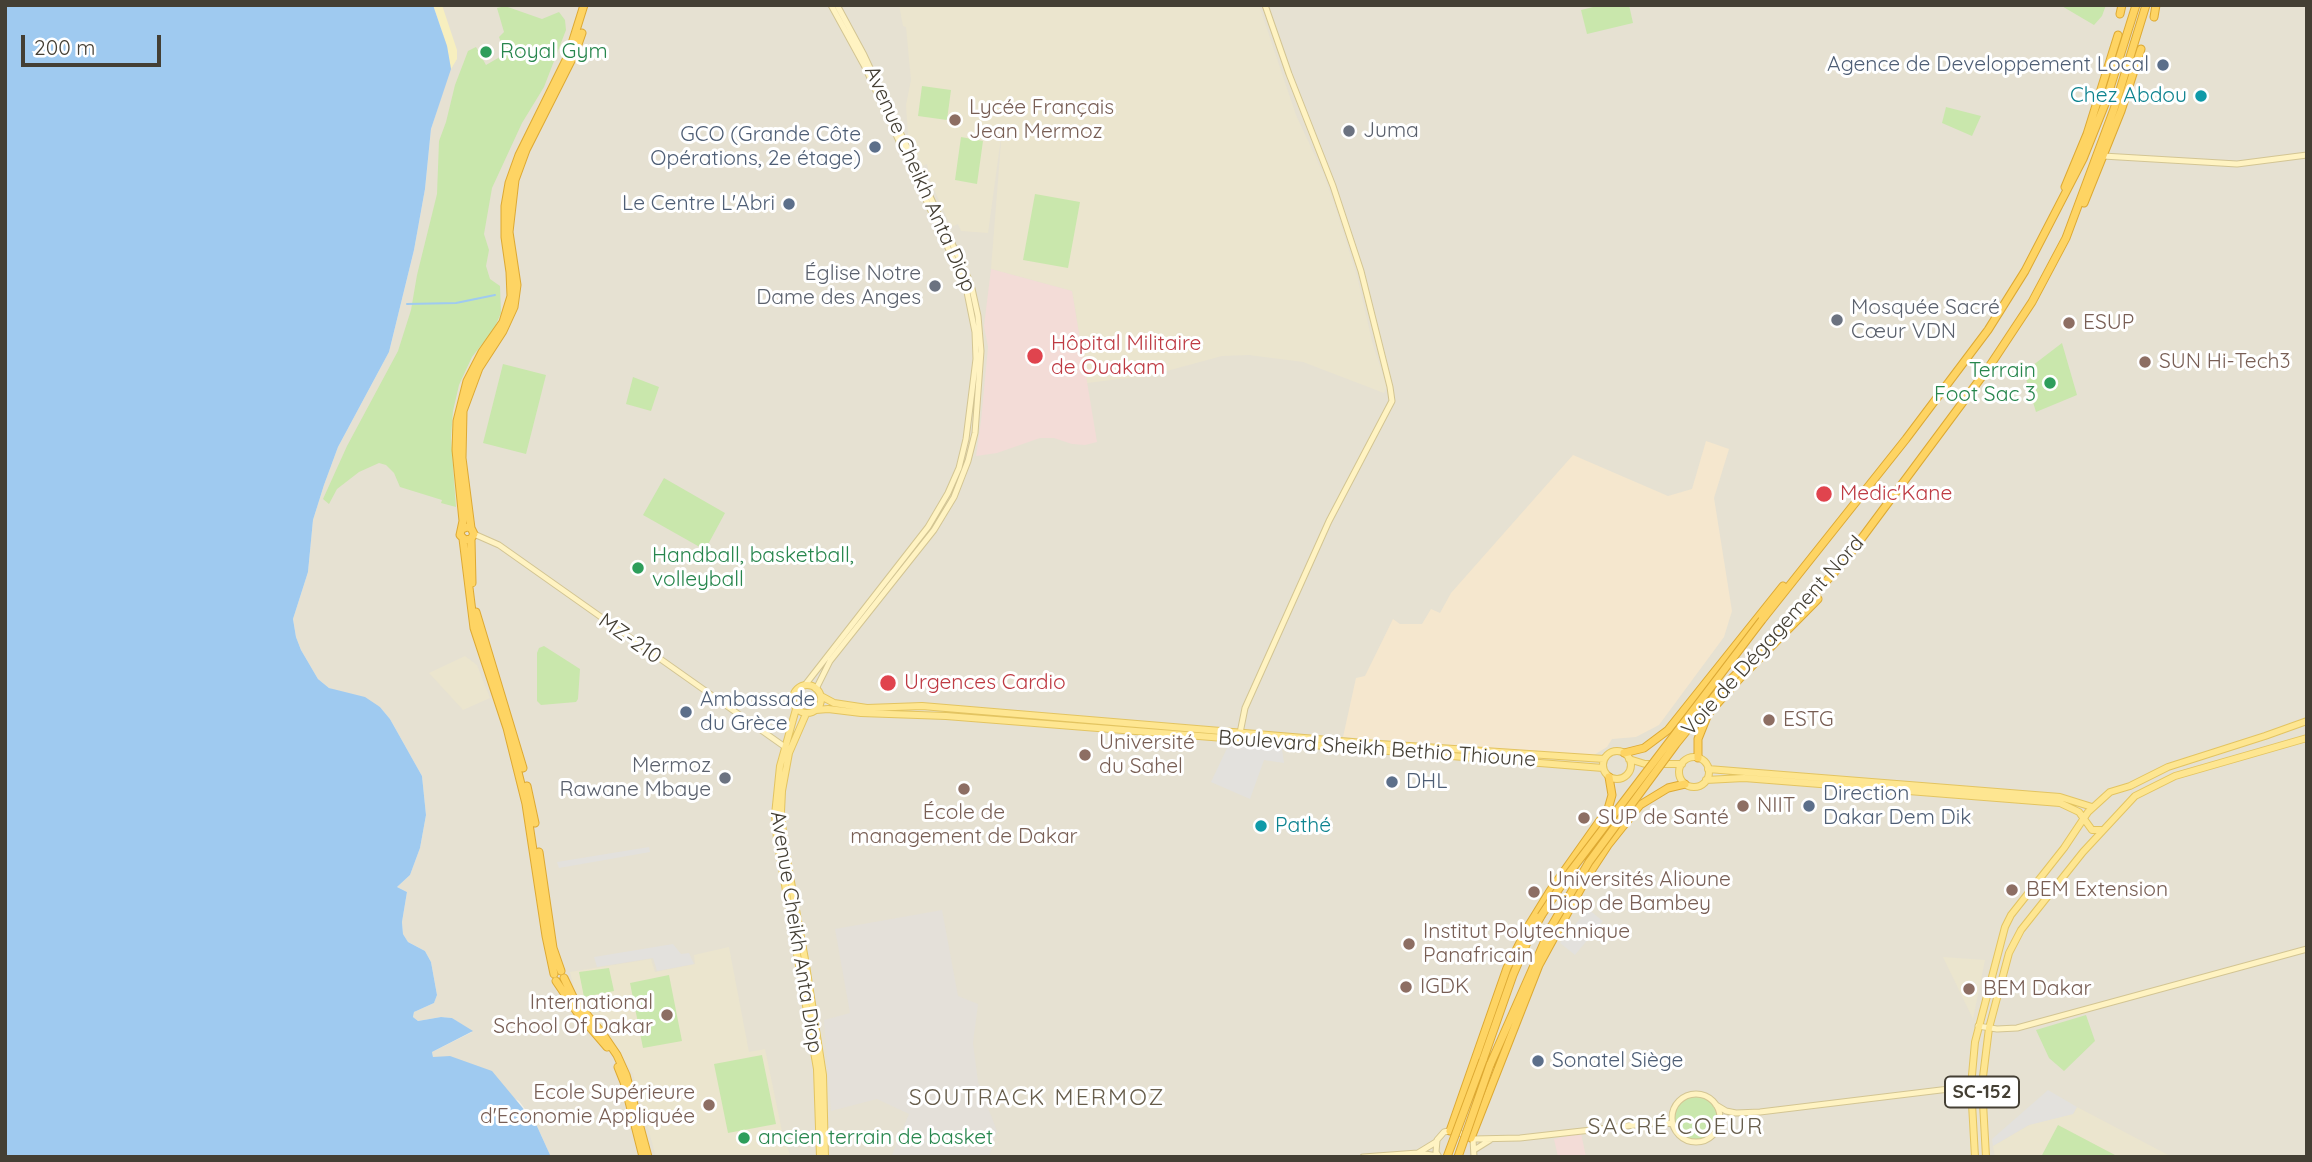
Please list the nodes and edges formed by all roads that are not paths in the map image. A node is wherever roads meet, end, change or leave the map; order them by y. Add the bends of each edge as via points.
1 (586, 5) edge
2 (831, 5) edge
3 (837, 5) edge
4 (1265, 5) edge
5 (2122, 5) edge
6 (2136, 5) edge
7 (2146, 5) edge
8 (2157, 5) edge
9 (2120, 14) dead end
10 (2154, 16) dead end
11 (2118, 36) dead end
12 (2141, 49) dead end
13 (544, 110) junction
14 (2307, 155) edge
15 (2104, 156) junction
16 (2057, 209) junction
17 (2066, 238) junction
18 (1845, 518) junction
19 (470, 535) junction
20 (1861, 539) junction
21 (805, 685) junction
22 (817, 689) junction
23 (821, 696) junction
24 (796, 709) junction
25 (816, 710) junction
26 (806, 714) junction
27 (2307, 721) edge
28 (1240, 733) junction
29 (2307, 738) edge
30 (785, 747) junction
31 (1627, 756) junction
32 (1698, 758) junction
33 (1604, 759) junction
34 (1682, 764) junction
35 (1603, 768) junction
36 (1708, 769) junction
37 (1630, 771) junction
38 (1679, 774) junction
39 (1609, 777) junction
40 (1706, 780) junction
41 (1685, 784) junction
42 (2115, 790) junction
43 (2125, 806) junction
44 (2092, 807) junction
45 (2084, 818) junction
46 (2101, 831) junction
47 (2307, 949) edge
48 (1513, 975) junction
49 (559, 976) junction
50 (1518, 999) junction
51 (1495, 1006) junction
52 (1978, 1026) junction
53 (1989, 1028) junction
54 (1510, 1036) junction
55 (1486, 1063) junction
56 (1982, 1085) junction
57 (1971, 1086) junction
58 (1716, 1105) junction
59 (1736, 1114) junction
60 (1671, 1115) junction
61 (1662, 1122) junction
62 (1672, 1124) junction
63 (1720, 1124) junction
64 (1450, 1131) junction
65 (1472, 1139) junction
66 (1490, 1139) junction
67 (1436, 1142) junction
68 (1418, 1153) junction
69 (1474, 1153) edge
70 (1438, 1156) edge
71 (643, 1157) edge
72 (648, 1157) edge
73 (822, 1157) edge
74 (1363, 1157) edge
75 (1447, 1157) edge
76 (1458, 1157) edge
77 (1975, 1157) edge
78 (1986, 1157) edge

1 - 13 highway via 577,47
2 - 21 street, Avenue Cheikh Anta Diop via 865,67 966,288 976,359 967,439 944,501
3 - 22 street, Avenue Cheikh Anta Diop via 971,284 981,351 975,433 954,497 934,530 830,661
4 - 28 street via 1361,271 1392,401 1329,522 1245,708
5 - 9 highway
6 - 16 highway, Voie de Dégagement Nord via 2105,104
7 - 17 highway, Voie de Dégagement Nord
8 - 10 highway
11 - 16 highway
12 - 15 highway
13 - 19 highway via 520,164 512,197 509,232 517,285 514,307 479,368 463,411 462,458
13 - 19 highway via 515,164 507,195 509,304 503,322 475,365 460,405 456,432 463,521 460,535
14 - 15 street via 2237,164
15 - 17 highway
16 - 18 highway, Voie de Dégagement Nord via 1988,330
17 - 20 highway, Voie de Dégagement Nord via 2007,342
18 - 31 highway via 1762,611 1668,730
18 - 48 highway, Voie de Dégagement Nord, bridge via 1570,872 1541,916
19 - 30 street, MZ-210 via 499,545
19 - 49 highway via 474,628 526,804 544,929
20 - 32 highway via 1809,610 1708,714 1698,739
20 - 50 highway, Voie de Dégagement Nord, bridge via 1829,580 1717,693 1687,730 1589,862 1551,927
21 - 22 main road
21 - 24 main road via 794,692
22 - 23 main road
23 - 25 main road
23 - 28 main road, Boulevard Sheikh Bethio Thioune via 867,708 922,706
24 - 26 main road
24 - 30 main road, Avenue Cheikh Anta Diop
25 - 26 main road
25 - 35 main road, Boulevard Sheikh Bethio Thioune via 959,717
26 - 73 main road, Avenue Cheikh Anta Diop via 789,753 782,821 823,1075
27 - 42 main road via 2179,763
28 - 33 main road, Boulevard Sheikh Bethio Thioune
29 - 43 main road via 2175,776 2143,791
30 - 73 main road, Avenue Cheikh Anta Diop via 775,808 777,839 817,1069
31 - 33 main road via 1612,752
31 - 34 main road via 1645,764
31 - 37 main road
32 - 34 main road
32 - 36 main road
33 - 35 main road
34 - 38 main road
35 - 39 main road
36 - 40 main road
36 - 44 main road via 2046,796
37 - 38 main road via 1665,767
37 - 39 main road via 1616,780
38 - 41 main road
39 - 51 highway via 1612,795 1608,809 1528,925
40 - 41 main road via 1697,786
40 - 45 main road via 1744,778 2048,802 2070,806
41 - 54 highway via 1668,788 1640,805 1600,857 1544,955
42 - 43 main road via 2124,794
42 - 44 main road
43 - 46 main road, SC-152
44 - 45 main road
45 - 46 main road via 2092,830
45 - 52 main road via 2011,915
46 - 53 main road, SC-152 via 2014,940
47 - 53 street via 2017,1028
48 - 51 highway
48 - 55 highway, Voie de Dégagement Nord
49 - 71 highway via 577,1012 614,1059
49 - 72 highway via 617,1055
50 - 54 highway
50 - 55 highway, Voie de Dégagement Nord
51 - 64 highway
52 - 53 street
52 - 57 main road
53 - 56 main road, SC-152
54 - 65 highway
55 - 75 highway, Voie de Dégagement Nord, bridge
55 - 76 highway, Voie de Dégagement Nord, bridge
56 - 57 street
56 - 78 main road, SC-152
57 - 59 street
57 - 77 main road
58 - 59 street
58 - 60 street via 1703,1095 1689,1095 1678,1101
58 - 63 street
59 - 63 street
60 - 61 street
60 - 62 street
61 - 62 street
61 - 66 street
62 - 63 street via 1683,1139 1695,1143 1711,1138
64 - 65 street
64 - 67 street
65 - 66 street
65 - 69 street
66 - 69 street
67 - 68 street
67 - 70 street
68 - 70 street
68 - 74 street

